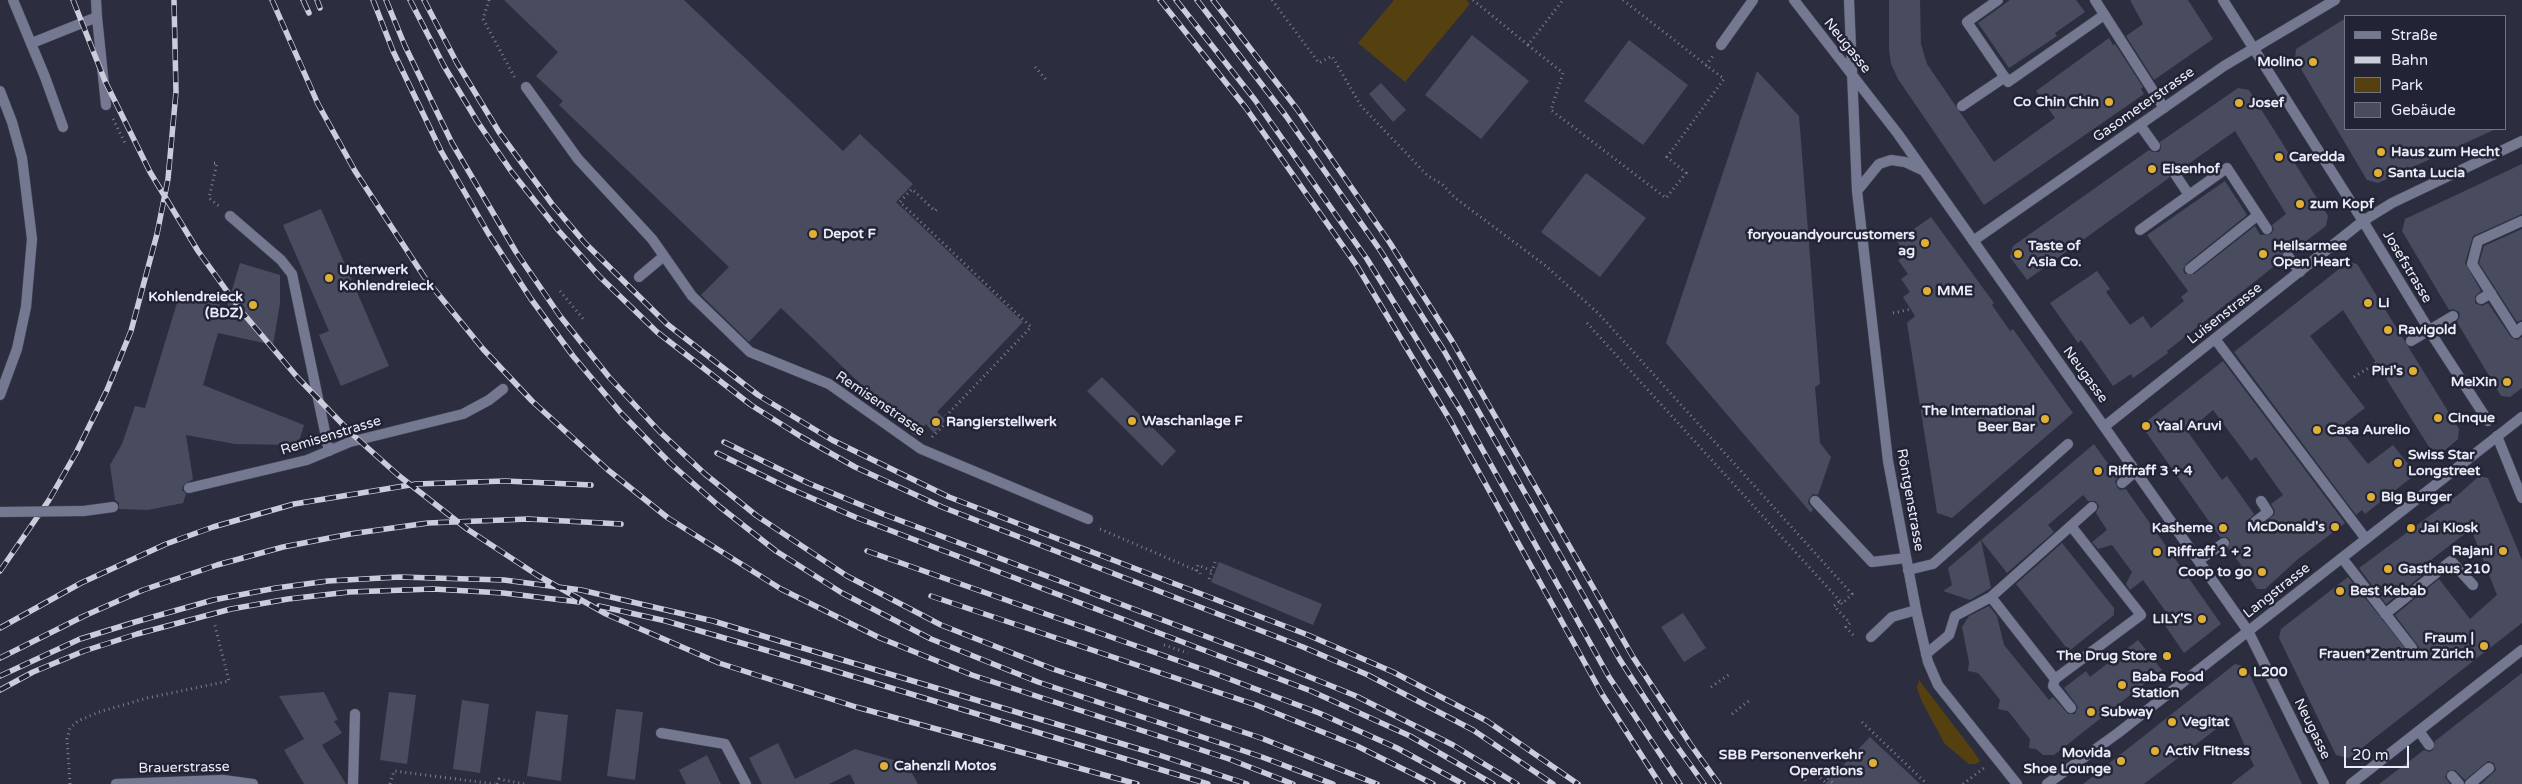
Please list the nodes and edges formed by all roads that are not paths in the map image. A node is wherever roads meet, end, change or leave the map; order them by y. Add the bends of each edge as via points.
1 (13, 0) edge
2 (96, 0) edge
3 (1753, 0) edge
4 (1794, 0) edge
5 (1849, 0) edge
6 (1998, 0) edge
7 (2095, 0) edge
8 (2223, 0) edge
9 (2335, 0) edge
10 (2104, 15) junction
11 (97, 17) junction
12 (32, 42) junction
13 (1721, 45) road end
14 (2254, 50) junction
15 (1850, 72) junction
16 (2005, 77) junction
17 (526, 87) road end
18 (0, 91) edge
19 (106, 105) road end
20 (1962, 106) dead end
21 (2164, 108) junction
22 (2140, 125) junction
23 (63, 127) dead end
24 (2522, 141) edge
25 (2155, 146) dead end
26 (1923, 170) junction
27 (2175, 174) dead end
28 (1857, 191) junction
29 (2189, 195) junction
30 (2258, 215) junction
31 (230, 216) dead end
32 (2363, 221) junction
33 (2522, 222) edge
34 (2267, 229) dead end
35 (2140, 230) dead end
36 (1973, 241) junction
37 (664, 256) junction
38 (2288, 256) dead end
39 (2190, 269) dead end
40 (2300, 272) junction
41 (639, 277) dead end
42 (2491, 293) junction
43 (2481, 299) dead end
44 (2453, 316) dead end
45 (2522, 328) edge
46 (2431, 334) junction
47 (2215, 339) junction
48 (2411, 341) dead end
49 (503, 389) dead end
50 (0, 395) edge
51 (2522, 417) edge
52 (2488, 421) dead end
53 (2105, 426) junction
54 (2497, 436) junction
55 (2068, 444) dead end
56 (329, 451) junction
57 (2136, 471) junction
58 (2122, 483) dead end
59 (190, 488) dead end
60 (2522, 498) edge
61 (1815, 501) dead end
62 (2261, 501) dead end
63 (114, 507) dead end
64 (2092, 507) dead end
65 (0, 512) edge
66 (1088, 519) road end
67 (2255, 522) dead end
68 (2071, 526) junction
69 (2366, 539) junction
70 (2224, 543) dead end
71 (1906, 558) junction
72 (2342, 558) junction
73 (2200, 560) junction
74 (1908, 570) junction
75 (2473, 585) dead end
76 (1991, 597) junction
77 (1916, 610) junction
78 (2385, 614) junction
79 (2248, 631) junction
80 (1871, 637) dead end
81 (2412, 648) dead end
82 (2522, 650) edge
83 (1926, 654) junction
84 (2055, 679) junction
85 (2071, 708) dead end
86 (355, 714) dead end
87 (2419, 731) junction
88 (661, 733) dead end
89 (2430, 745) dead end
90 (2489, 768) dead end
91 (116, 784) edge
92 (253, 784) edge
93 (353, 784) edge
94 (746, 784) edge
95 (2017, 784) edge
96 (2047, 784) edge
97 (2324, 784) edge
98 (2351, 784) edge
99 (2470, 784) edge

1 - 12 street
2 - 11 street
3 - 13 street
4 - 15 street, Neugasse
5 - 15 street, Röntgenstrasse
6 - 16 street via 1966,22
7 - 10 street
8 - 14 street, Josefstrasse
9 - 14 street, Gasometerstrasse
10 - 16 street via 2008,82
10 - 21 street
11 - 12 street
11 - 19 street
12 - 23 street
14 - 21 street, Gasometerstrasse via 2224,66
14 - 32 street, Josefstrasse
15 - 26 street, Neugasse
15 - 28 street, Röntgenstrasse
16 - 20 street
17 - 37 street, Remisenstrasse via 578,159
18 - 50 street via 22,158 32,246 29,291 22,327
21 - 22 street, Gasometerstrasse
22 - 25 street
22 - 36 street, Gasometerstrasse
24 - 32 street, Luisenstrasse via 2392,203
26 - 28 street via 1891,160 1879,164
26 - 36 street, Neugasse
27 - 29 street
28 - 71 street, Röntgenstrasse via 1888,461
29 - 30 street via 2227,168
29 - 35 street
30 - 34 street
30 - 39 street
31 - 56 street via 281,260 292,274
32 - 40 street, Luisenstrasse
32 - 46 street, Josefstrasse
33 - 42 street via 2478,241 2472,264
36 - 53 street, Neugasse
37 - 41 street
37 - 66 street, Remisenstrasse via 692,296 750,352 829,384 921,449
38 - 40 street
40 - 47 street, Luisenstrasse
42 - 43 street
42 - 45 street via 2516,333
44 - 46 street
46 - 48 street
46 - 52 street, Josefstrasse
47 - 53 street, Luisenstrasse
47 - 69 street
49 - 56 street, Remisenstrasse via 463,414 350,442
51 - 54 street, Langstrasse
53 - 57 street, Neugasse
54 - 60 street
54 - 69 street, Langstrasse
55 - 74 street via 1933,564
56 - 59 street, Remisenstrasse via 307,460
57 - 58 street
57 - 73 street, Neugasse
61 - 71 street via 1872,562
62 - 67 street via 2268,512
63 - 65 street, bridge via 84,511
64 - 68 street
68 - 76 street
68 - 84 street via 2141,615
69 - 72 street, Langstrasse
70 - 73 street
71 - 74 street, Röntgenstrasse
72 - 78 street
72 - 79 street, Langstrasse
73 - 79 street, Neugasse
74 - 77 street, Röntgenstrasse
75 - 78 street via 2451,561
76 - 83 street via 1955,616 1949,635
76 - 84 street
77 - 80 street via 1892,617
77 - 83 street, Röntgenstrasse
78 - 81 street
79 - 96 street, Langstrasse
79 - 97 street, Neugasse
82 - 87 street
83 - 95 street, Röntgenstrasse via 1938,685
84 - 85 street via 2053,686
86 - 93 street
87 - 89 street
87 - 98 street
88 - 94 street via 725,744
90 - 99 street
91 - 92 street, Brauerstrasse via 223,780

